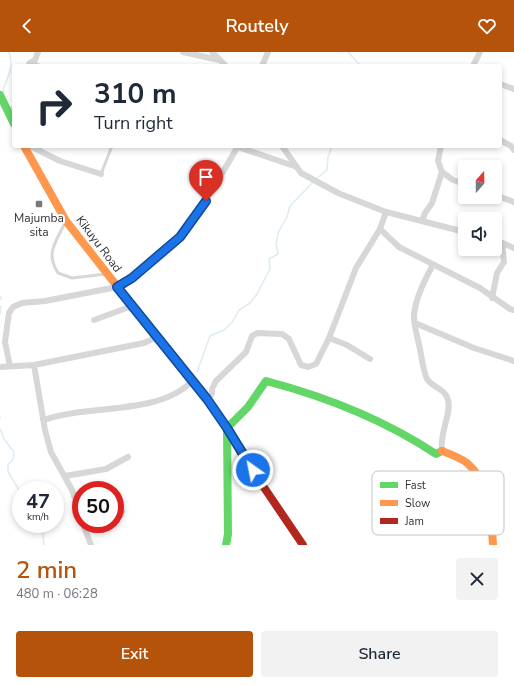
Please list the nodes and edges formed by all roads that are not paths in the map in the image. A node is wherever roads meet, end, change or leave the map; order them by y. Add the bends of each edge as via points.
1 (38, 52) edge
2 (183, 52) edge
3 (212, 52) edge
4 (268, 52) edge
5 (480, 52) edge
6 (219, 60) junction
7 (30, 64) edge
8 (224, 64) edge
9 (263, 64) edge
10 (474, 64) edge
11 (502, 85) edge
12 (514, 89) edge
13 (0, 95) edge
14 (12, 114) edge
15 (502, 141) edge
16 (25, 148) edge
17 (34, 148) edge
18 (111, 148) edge
19 (237, 148) edge
20 (241, 148) edge
21 (283, 148) edge
22 (441, 148) edge
23 (514, 150) edge
24 (297, 167) junction
25 (442, 172) junction
26 (101, 174) joint
27 (458, 182) edge
28 (502, 198) edge
29 (514, 202) edge
30 (386, 212) junction
31 (66, 221) junction
32 (422, 221) junction
33 (380, 229) junction
34 (458, 230) edge
35 (502, 243) joint
36 (514, 248) edge
37 (433, 265) junction
38 (106, 274) junction
39 (117, 287) junction
40 (492, 298) junction
41 (132, 306) junction
42 (513, 311) edge
43 (94, 320) dead end
44 (415, 322) junction
45 (157, 337) junction
46 (328, 338) junction
47 (370, 358) dead end
48 (514, 361) edge
49 (34, 365) junction
50 (10, 366) junction
51 (0, 367) edge
52 (192, 381) junction
53 (207, 399) junction
54 (44, 420) junction
55 (227, 428) junction
56 (442, 450) junction
57 (128, 457) dead end
58 (474, 471) edge
59 (65, 476) junction
60 (72, 489) edge
61 (86, 533) edge
62 (492, 535) edge
63 (91, 545) edge
64 (226, 545) edge
65 (303, 545) edge
66 (493, 545) edge

1 - 7 street
2 - 6 street
3 - 6 street
4 - 9 street
5 - 10 street
6 - 8 street
11 - 12 street
13 - 14 main road
15 - 23 street
16 - 31 main road, Kikuyu Road
17 - 26 street via 60,161
18 - 26 lane
19 - 39 street via 180,237 132,278
20 - 24 street
21 - 24 street
22 - 25 street via 438,161
24 - 30 street via 301,173 338,193
25 - 27 street
25 - 32 street via 432,203
28 - 29 street
30 - 32 street
30 - 33 street
31 - 38 main road, Kikuyu Road
31 - 38 lane via 51,250 51,258 58,273 72,278
32 - 34 street
33 - 37 street via 399,247
33 - 46 street via 361,258
35 - 36 street
35 - 40 street via 504,262 497,273
37 - 40 street via 480,288
37 - 44 street via 418,297
38 - 39 main road, Kikuyu Road
39 - 41 main road, Kikuyu Road
39 - 50 street via 45,302 22,303 13,307 9,312 5,342
40 - 42 street
41 - 43 street
41 - 45 main road, Kikuyu Road
44 - 48 street via 474,348
44 - 56 street via 427,378 447,395 449,402
45 - 49 street via 144,343
45 - 52 main road, Kikuyu Road
46 - 47 street
46 - 53 street via 316,364 308,367 301,365 293,344 285,336 257,333 252,336 246,352 216,382 212,394
49 - 50 street
49 - 54 street
50 - 51 street
52 - 53 main road, Kikuyu Road
52 - 54 street via 182,391 163,399
53 - 55 main road, Kikuyu Road
54 - 59 street via 51,452
55 - 56 main road via 244,412 266,381 302,390 348,407 412,438 436,454
55 - 64 main road
55 - 65 main road, Kikuyu Road via 244,458
56 - 58 main road via 467,463
57 - 59 street via 106,469
59 - 60 street
61 - 63 street
62 - 66 main road

